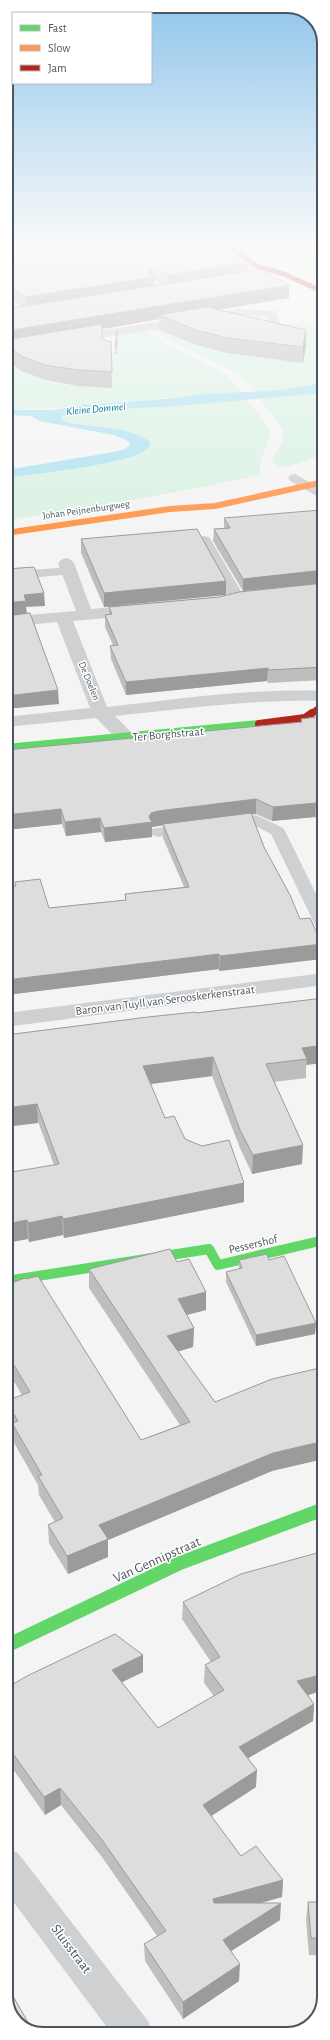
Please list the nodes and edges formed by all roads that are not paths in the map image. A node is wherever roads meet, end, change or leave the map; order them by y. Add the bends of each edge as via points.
1 (109, 342) edge
2 (109, 346) edge
3 (300, 479) junction
4 (317, 481) edge
5 (268, 484) dead end
6 (317, 491) edge
7 (170, 509) junction
8 (13, 532) edge
9 (204, 540) edge
10 (68, 567) joint
11 (13, 575) edge
12 (253, 596) edge
13 (237, 598) junction
14 (219, 603) edge
15 (156, 608) edge
16 (85, 615) junction
17 (63, 616) junction
18 (13, 621) edge
19 (317, 696) edge
20 (317, 709) edge
21 (101, 713) junction
22 (13, 721) edge
23 (128, 738) junction
24 (13, 747) edge
25 (158, 832) dead end
26 (317, 913) edge
27 (317, 980) edge
28 (13, 1019) edge
29 (317, 1242) edge
30 (13, 1281) edge
31 (317, 1512) edge
32 (13, 1643) edge
33 (13, 1873) edge
34 (130, 2027) edge

1 - 2 lane
3 - 4 main road, Johan Peijnenburgweg
3 - 6 street
3 - 7 main road, Johan Peijnenburgweg via 215,506
5 - 7 main road, Johan Peijnenburgweg
7 - 8 main road, Johan Peijnenburgweg
9 - 13 street
10 - 11 lane
10 - 16 street
12 - 13 street
13 - 14 street
15 - 16 street
16 - 17 street
17 - 18 street
17 - 21 street, De Doelen
19 - 21 street via 224,700
20 - 23 main road, Ter Borghstraat via 305,718 292,721
21 - 22 street
21 - 23 street, De Doelen
23 - 24 main road, Ter Borghstraat
25 - 26 lane via 256,820 277,831
27 - 28 street, Baron van Tuyll van Serooskerkenstraat
29 - 30 main road, Pessershof via 218,1264 209,1249
31 - 32 main road, Van Gennipstraat via 180,1562
33 - 34 street, Sluisstraat

